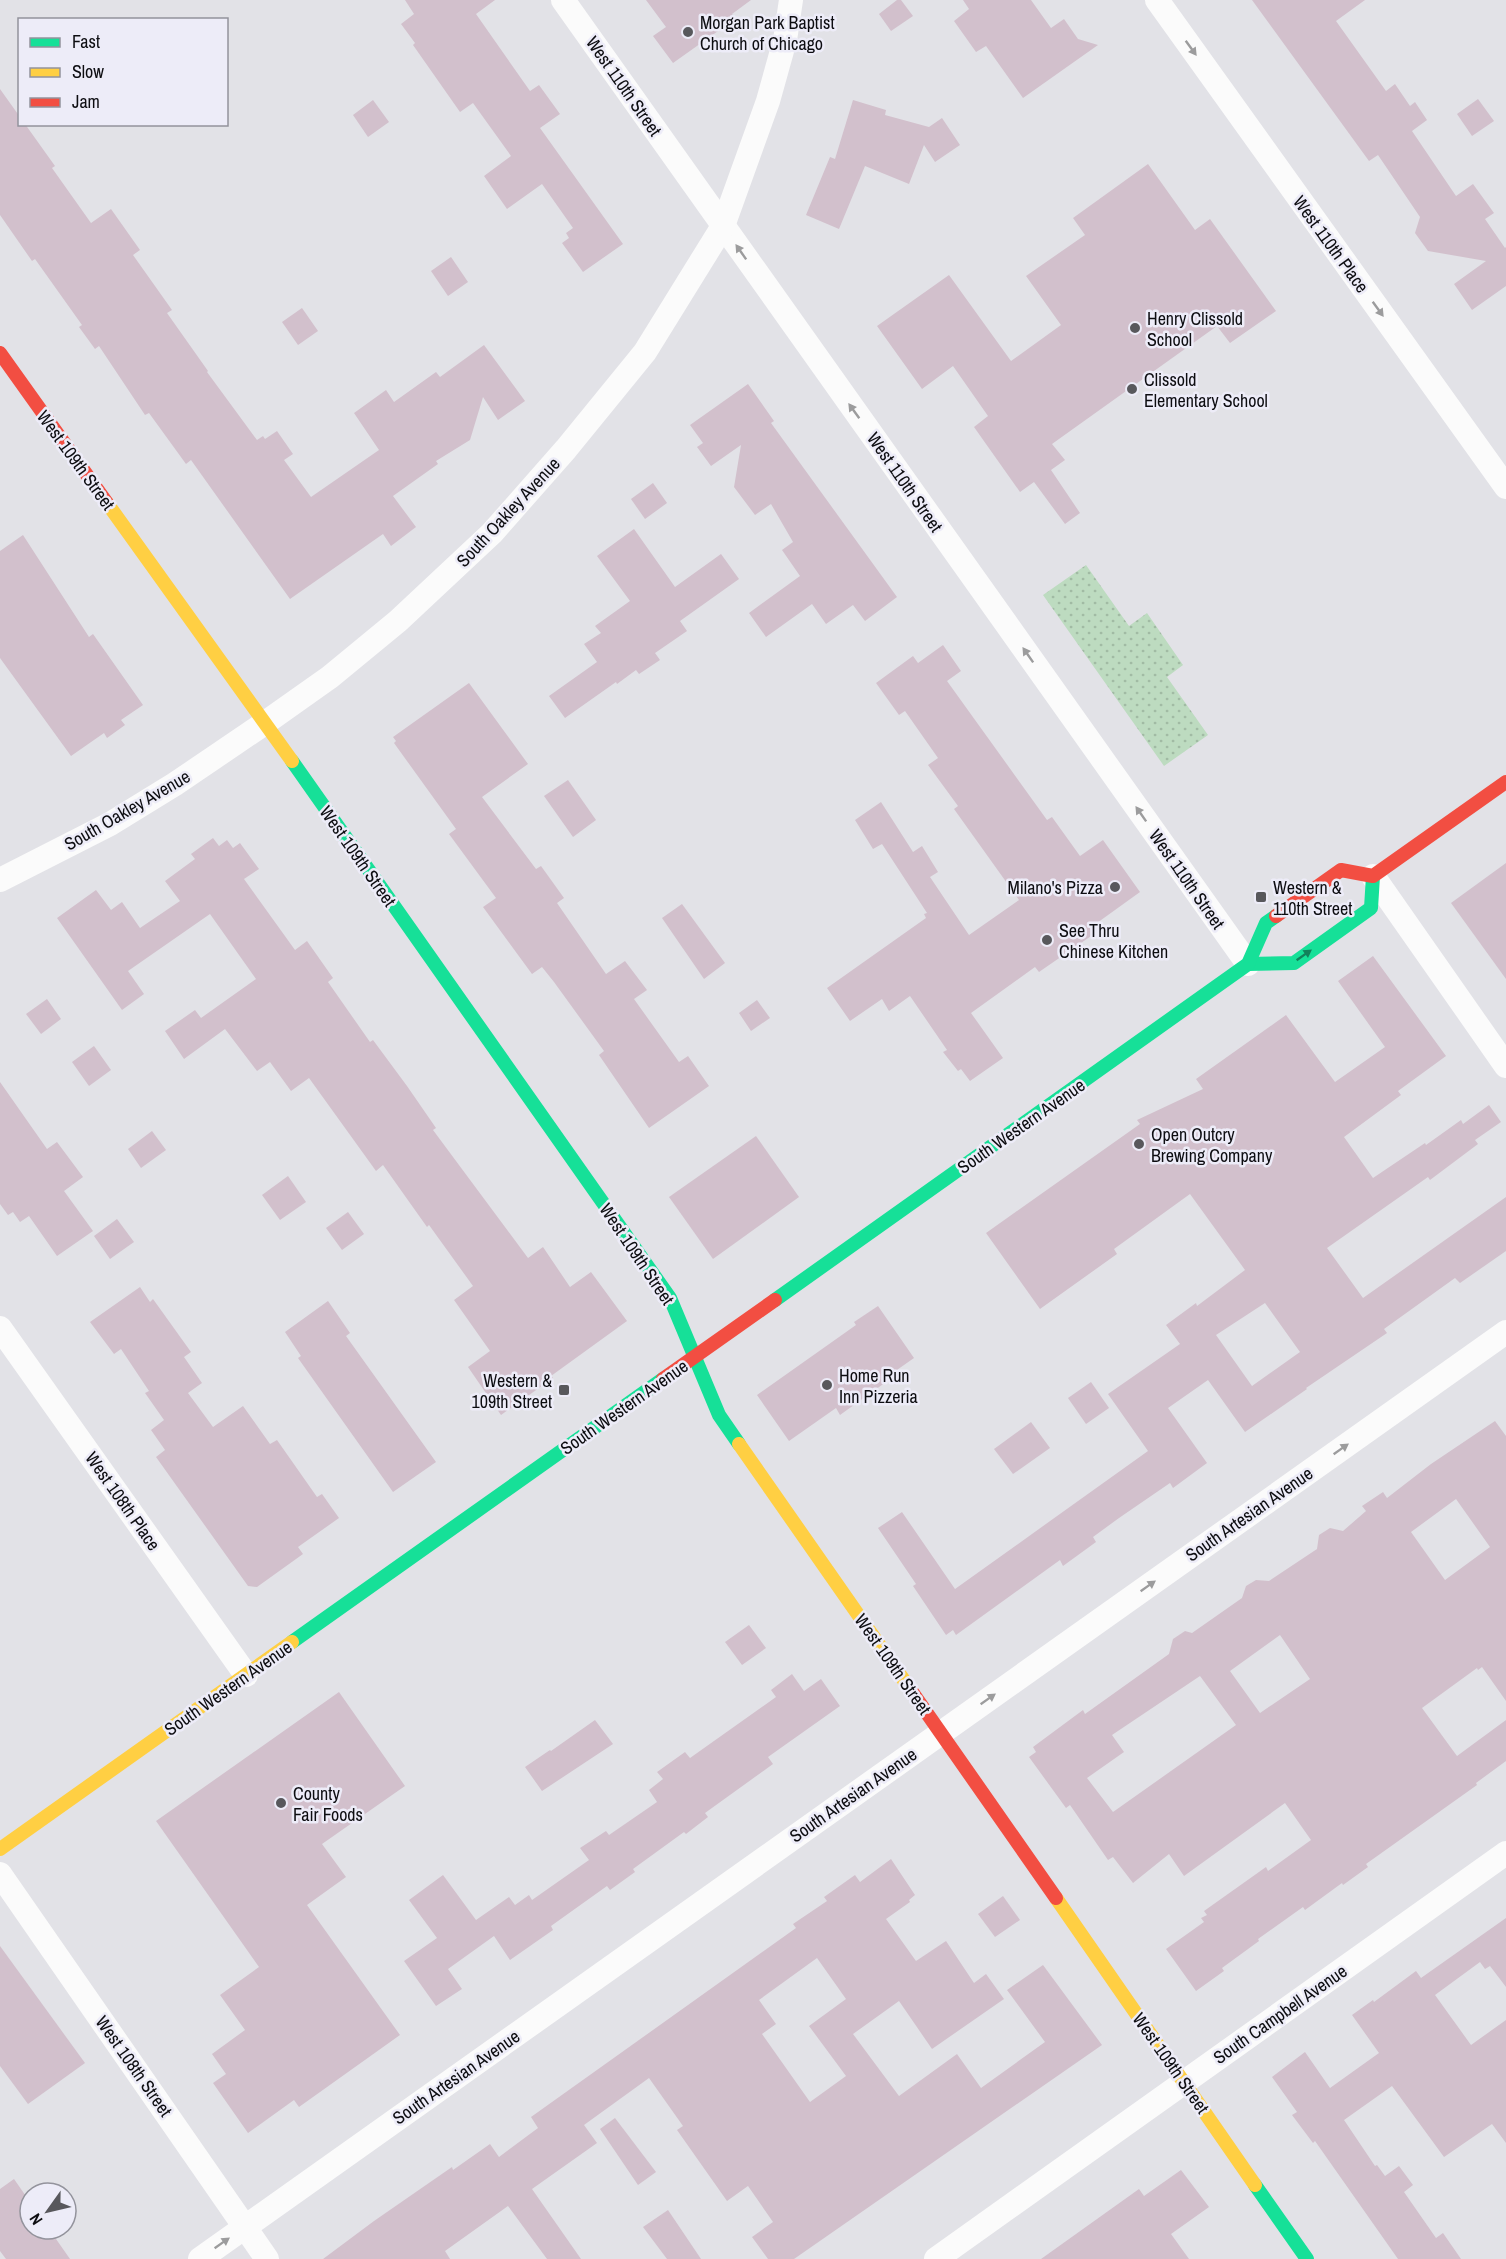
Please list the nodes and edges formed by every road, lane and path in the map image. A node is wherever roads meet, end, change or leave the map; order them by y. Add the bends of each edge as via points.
1 (563, 0) edge
2 (791, 0) edge
3 (1157, 0) edge
4 (723, 226) junction
5 (0, 354) edge
6 (1506, 487) edge
7 (266, 723) junction
8 (1506, 782) edge
9 (1373, 876) junction
10 (0, 880) edge
11 (1248, 964) junction
12 (1506, 1066) edge
13 (0, 1328) edge
14 (1506, 1332) edge
15 (695, 1357) junction
16 (246, 1675) junction
17 (941, 1733) junction
18 (0, 1850) edge
19 (1506, 1853) edge
20 (0, 1874) edge
21 (1184, 2082) junction
22 (245, 2227) junction
23 (200, 2259) edge
24 (267, 2259) edge
25 (936, 2259) edge
26 (1307, 2259) edge

1 - 4 street, West 110th Street
2 - 4 street, South Oakley Avenue via 785,40 768,100
3 -> 6 street, West 110th Place
4 - 7 street, South Oakley Avenue via 645,352 492,533 390,628
11 -> 4 street, West 110th Street
5 - 7 street, West 109th Street
7 - 10 street, South Oakley Avenue via 110,824
7 - 15 street, West 109th Street via 670,1298
8 - 9 street
9 - 11 street via 1341,870 1303,896 1266,923
11 -> 9 street via 1294,963 1371,908
9 - 12 street
11 - 15 street, South Western Avenue
13 - 16 street, West 108th Place
17 -> 14 street, South Artesian Avenue
15 - 16 street, South Western Avenue
15 - 17 street, West 109th Street via 719,1415
16 - 18 street, South Western Avenue
17 - 21 street, West 109th Street
17 - 22 street, South Artesian Avenue
19 - 21 street, South Campbell Avenue
20 - 22 street, West 108th Street
21 - 25 street, South Campbell Avenue
21 - 26 street, West 109th Street
23 -> 22 street, South Artesian Avenue
22 - 24 street, West 108th Street

